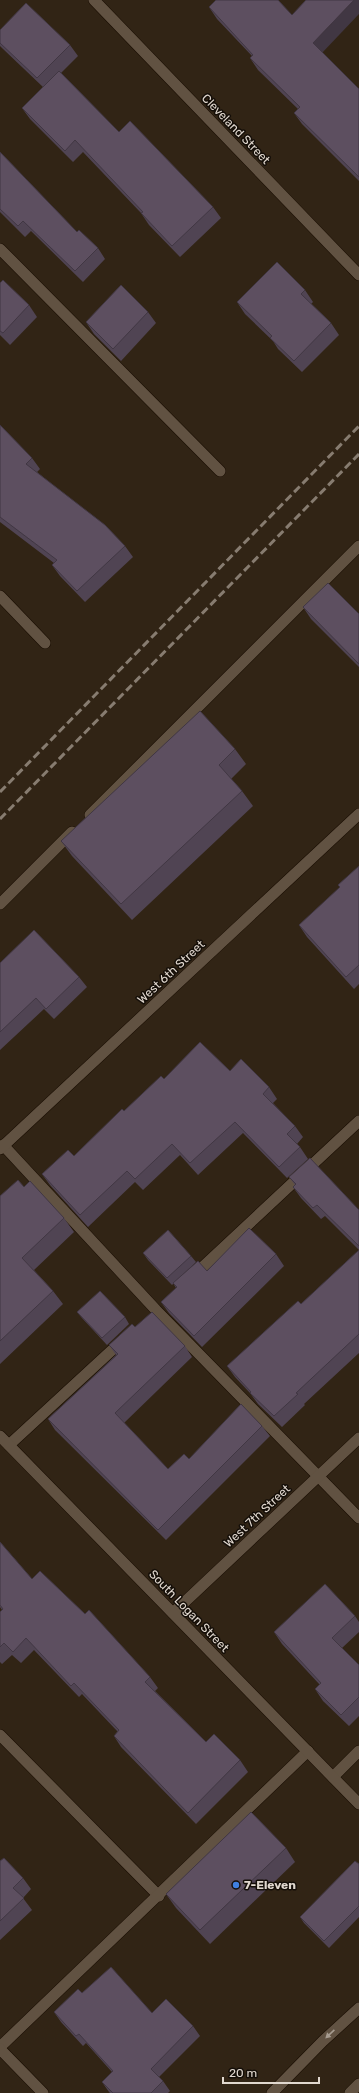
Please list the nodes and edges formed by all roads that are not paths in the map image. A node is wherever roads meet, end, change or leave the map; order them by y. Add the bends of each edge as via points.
1 (94, 0) edge
2 (0, 249) edge
3 (359, 275) edge
4 (220, 471) dead end
5 (359, 546) edge
6 (0, 596) edge
7 (45, 643) dead end
8 (359, 814) edge
9 (0, 904) edge
10 (359, 1121) edge
11 (2, 1147) edge
12 (185, 1283) edge
13 (133, 1332) edge
14 (0, 1436) edge
15 (359, 1438) edge
16 (9, 1445) junction
17 (318, 1476) junction
18 (359, 1518) edge
19 (173, 1613) junction
20 (0, 1735) edge
21 (359, 1750) edge
22 (308, 1751) junction
23 (332, 1776) junction
24 (359, 1804) edge
25 (159, 1896) junction
26 (359, 2008) edge
27 (0, 2048) edge
28 (359, 2084) edge
29 (43, 2093) edge
30 (272, 2093) edge
31 (350, 2093) edge

1 - 3 street, Cleveland Street
2 - 4 street
5 - 9 street
6 - 7 street
8 - 11 street, West 6th Street
10 - 12 street
11 - 17 street
13 - 16 street
14 - 16 street, South Logan Street
15 - 17 street, West 7th Street
16 - 19 street, South Logan Street
17 - 18 street
17 - 19 street, West 7th Street
19 - 22 street, South Logan Street
20 - 25 street
21 - 23 street
22 - 23 street, South Logan Street
22 - 25 street
23 - 24 street, South Logan Street
25 - 27 street
26 -> 30 street
27 - 29 street
28 - 31 street

